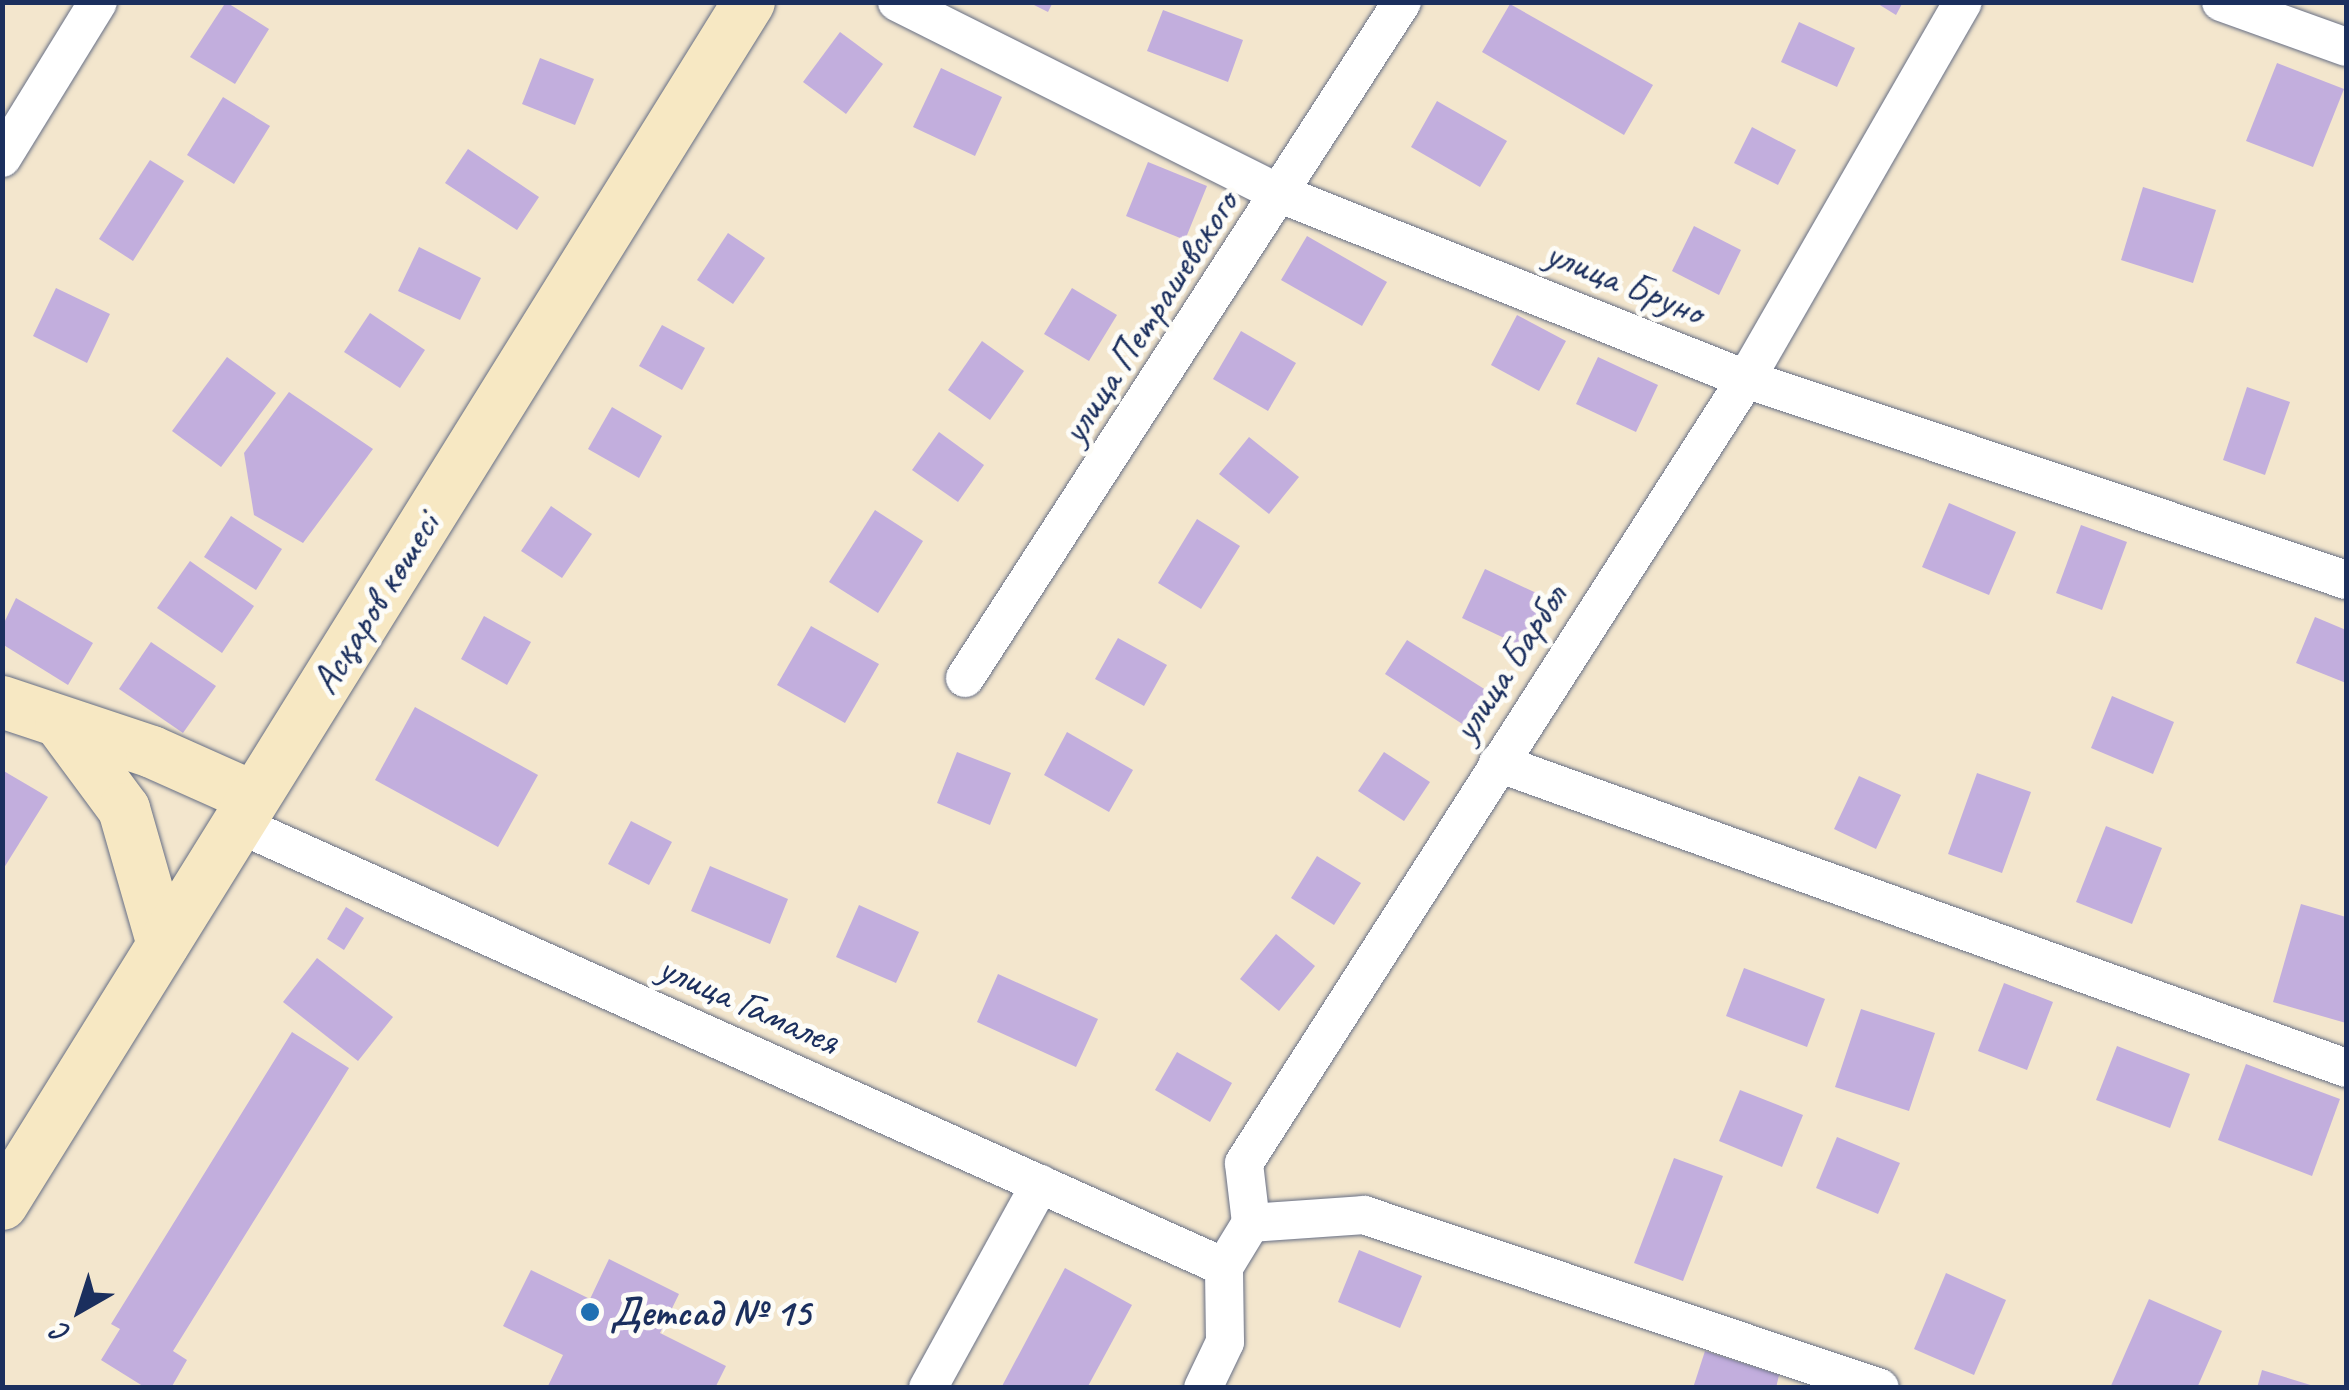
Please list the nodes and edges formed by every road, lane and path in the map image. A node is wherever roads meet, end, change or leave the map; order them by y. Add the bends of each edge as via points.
1 (98, 2) edge
2 (748, 2) edge
3 (897, 2) edge
4 (1402, 2) edge
5 (1962, 2) edge
6 (2221, 2) edge
7 (2346, 48) edge
8 (2, 158) edge
9 (1283, 195) junction
10 (1746, 379) junction
11 (2346, 580) edge
12 (965, 678) dead end
13 (2, 702) edge
14 (61, 724) junction
15 (1498, 763) junction
16 (246, 811) junction
17 (163, 944) junction
18 (2346, 1068) edge
19 (1040, 1184) junction
20 (2, 1204) edge
21 (1251, 1224) junction
22 (1224, 1267) junction
23 (928, 1388) edge
24 (1203, 1388) edge
25 (1880, 1388) edge

1 - 8 street
2 - 16 main road, Асқаров көшесі
3 - 9 street, улица Бруно
4 - 9 street, улица Петрашевского
5 - 10 street, улица Барбол
6 - 7 street
9 - 10 street, улица Бруно
9 - 12 street, улица Петрашевского
10 - 11 street, улица Бруно
10 - 15 street, улица Барбол
13 - 14 main road
14 - 16 main road via 152,752
14 - 17 main road via 124,808
15 - 18 street
15 - 21 street, улица Барбол via 1244,1163
16 - 17 main road, Асқаров көшесі
16 - 19 street, улица Гамалея
17 - 20 main road, Асқаров көшесі
19 - 22 street, улица Гамалея
19 - 23 street
21 - 22 street
21 - 25 street via 1364,1215
22 - 24 street via 1225,1342

